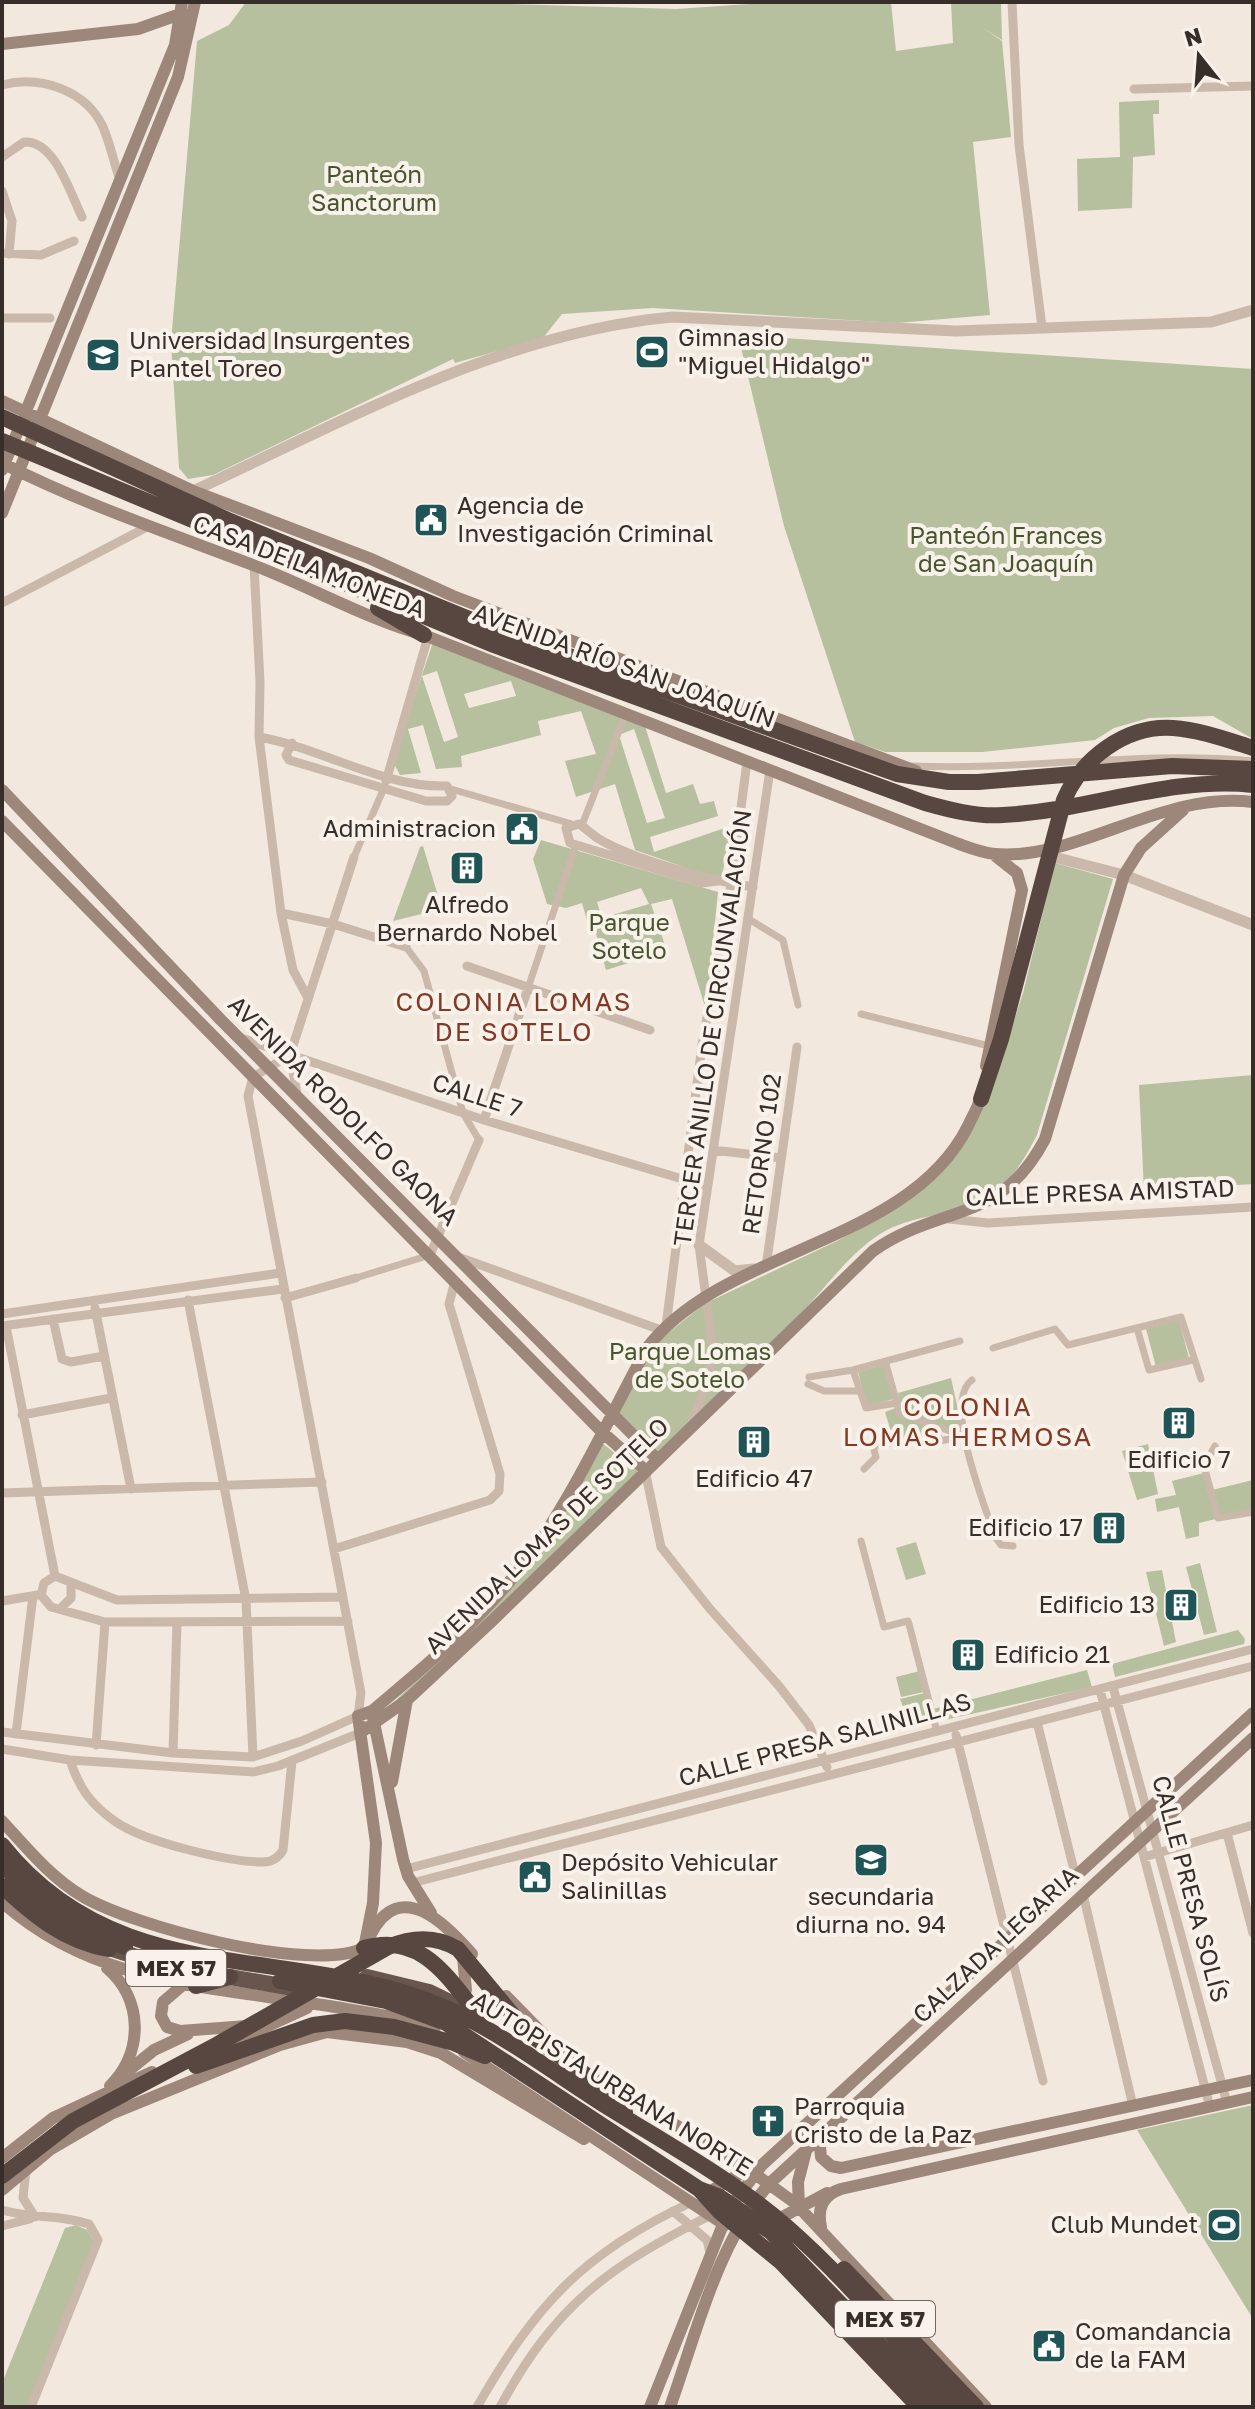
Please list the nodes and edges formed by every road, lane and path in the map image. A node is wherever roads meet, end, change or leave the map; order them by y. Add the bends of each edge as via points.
1 (1012, 2) edge
2 (190, 5) edge
3 (2, 44) edge
4 (2, 85) edge
5 (1253, 86) edge
6 (1134, 89) dead end
7 (2, 157) edge
8 (120, 180) junction
9 (2, 191) edge
10 (82, 217) dead end
11 (74, 241) dead end
12 (6, 253) edge
13 (1253, 310) edge
14 (2, 318) edge
15 (50, 318) dead end
16 (1042, 327) junction
17 (2, 401) edge
18 (24, 413) junction
19 (2, 417) edge
20 (39, 422) junction
21 (2, 441) edge
22 (3, 466) edge
23 (18, 472) junction
24 (193, 491) junction
25 (2, 513) edge
26 (147, 527) junction
27 (254, 565) junction
28 (356, 588) junction
29 (453, 596) junction
30 (2, 603) edge
31 (491, 628) junction
32 (426, 636) junction
33 (625, 716) junction
34 (259, 737) junction
35 (292, 743) junction
36 (1253, 748) edge
37 (1253, 761) edge
38 (747, 762) junction
39 (899, 766) junction
40 (1253, 769) edge
41 (770, 770) junction
42 (387, 776) junction
43 (949, 782) junction
44 (1253, 785) edge
45 (384, 788) junction
46 (451, 789) junction
47 (2, 790) edge
48 (1253, 802) edge
49 (1192, 803) junction
50 (2, 821) edge
51 (577, 824) junction
52 (576, 845) junction
53 (1031, 851) junction
54 (993, 854) junction
55 (354, 857) joint
56 (1124, 875) junction
57 (718, 881) junction
58 (731, 884) junction
59 (753, 887) junction
60 (108, 901) junction
61 (281, 913) junction
62 (94, 915) junction
63 (747, 918) junction
64 (333, 924) junction
65 (1253, 925) edge
66 (406, 947) joint
67 (467, 966) dead end
68 (528, 988) junction
69 (308, 998) junction
70 (798, 1005) dead end
71 (861, 1014) dead end
72 (650, 1030) dead end
73 (238, 1037) junction
74 (995, 1042) junction
75 (797, 1047) dead end
76 (290, 1055) junction
77 (269, 1066) junction
78 (253, 1077) junction
79 (297, 1094) junction
80 (981, 1099) joint
81 (463, 1113) junction
82 (484, 1120) junction
83 (479, 1140) joint
84 (713, 1150) junction
85 (781, 1158) junction
86 (684, 1182) junction
87 (706, 1186) junction
88 (1253, 1207) edge
89 (949, 1219) junction
90 (439, 1239) junction
91 (699, 1245) junction
92 (430, 1255) junction
93 (458, 1257) junction
94 (764, 1268) junction
95 (280, 1273) junction
96 (356, 1278) joint
97 (455, 1281) junction
98 (284, 1293) junction
99 (706, 1298) junction
100 (93, 1300) junction
101 (188, 1300) junction
102 (96, 1313) junction
103 (2, 1314) edge
104 (53, 1319) junction
105 (4, 1326) edge
106 (663, 1328) junction
107 (1137, 1328) junction
108 (960, 1341) dead end
109 (993, 1348) dead end
110 (104, 1356) junction
111 (1193, 1360) junction
112 (885, 1361) junction
113 (853, 1370) junction
114 (1201, 1379) dead end
115 (972, 1380) dead end
116 (860, 1391) junction
117 (111, 1398) junction
118 (897, 1403) junction
119 (611, 1412) junction
120 (22, 1415) junction
121 (689, 1430) junction
122 (601, 1431) junction
123 (964, 1436) junction
124 (1215, 1446) dead end
125 (657, 1459) junction
126 (864, 1469) dead end
127 (645, 1470) junction
128 (322, 1482) junction
129 (225, 1485) junction
130 (131, 1489) junction
131 (2, 1493) edge
132 (37, 1493) junction
133 (1253, 1512) edge
134 (861, 1541) dead end
135 (1013, 1546) dead end
136 (334, 1549) junction
137 (55, 1576) junction
138 (71, 1585) junction
139 (37, 1596) junction
140 (343, 1597) junction
141 (246, 1600) junction
142 (2, 1601) edge
143 (62, 1607) junction
144 (249, 1621) junction
145 (348, 1621) junction
146 (105, 1622) junction
147 (177, 1622) junction
148 (1253, 1649) edge
149 (1253, 1666) edge
150 (1113, 1687) junction
151 (1100, 1690) junction
152 (361, 1693) junction
153 (407, 1700) junction
154 (1118, 1701) junction
155 (1105, 1704) junction
156 (1253, 1713) edge
157 (358, 1716) junction
158 (373, 1717) junction
159 (1037, 1722) junction
160 (953, 1727) junction
161 (2, 1732) edge
162 (937, 1732) junction
163 (360, 1733) junction
164 (16, 1734) junction
165 (1253, 1738) edge
166 (957, 1741) junction
167 (96, 1745) junction
168 (2, 1749) edge
169 (173, 1753) junction
170 (253, 1757) junction
171 (70, 1760) junction
172 (292, 1761) junction
173 (825, 1762) junction
174 (830, 1776) junction
175 (391, 1789) junction
176 (1148, 1808) junction
177 (1134, 1819) junction
178 (2, 1821) edge
179 (1253, 1825) edge
180 (1153, 1828) junction
181 (2, 1833) edge
182 (1227, 1833) junction
183 (1139, 1841) junction
184 (2, 1845) edge
185 (1160, 1852) junction
186 (1144, 1857) junction
187 (2, 1864) edge
188 (406, 1869) junction
189 (1075, 1874) junction
190 (2, 1875) edge
191 (412, 1883) junction
192 (2, 1886) edge
193 (1084, 1900) junction
194 (2, 1902) edge
195 (431, 1913) junction
196 (1253, 1933) edge
197 (455, 1935) junction
198 (1007, 1937) junction
199 (135, 1950) junction
200 (361, 1954) junction
201 (1013, 1960) junction
202 (101, 1964) junction
203 (230, 1977) junction
204 (190, 1985) junction
205 (466, 1990) dead end
206 (307, 2008) dead end
207 (478, 2015) junction
208 (278, 2024) junction
209 (203, 2029) junction
210 (422, 2039) dead end
211 (407, 2042) junction
212 (1253, 2080) edge
213 (1043, 2081) dead end
214 (114, 2082) junction
215 (1223, 2086) junction
216 (104, 2091) junction
217 (549, 2091) junction
218 (1205, 2091) junction
219 (1253, 2097) edge
220 (1227, 2103) junction
221 (1133, 2106) junction
222 (1210, 2107) junction
223 (93, 2123) junction
224 (632, 2123) junction
225 (72, 2125) junction
226 (819, 2137) junction
227 (938, 2147) junction
228 (609, 2148) junction
229 (807, 2150) junction
230 (718, 2151) junction
231 (2, 2158) edge
232 (700, 2159) dead end
233 (27, 2167) junction
234 (943, 2167) junction
235 (751, 2172) junction
236 (2, 2176) edge
237 (685, 2176) dead end
238 (2, 2183) edge
239 (769, 2184) junction
240 (737, 2189) junction
241 (2, 2190) edge
242 (836, 2190) junction
243 (680, 2193) junction
244 (696, 2195) junction
245 (799, 2207) junction
246 (2, 2210) edge
247 (673, 2211) junction
248 (711, 2215) junction
249 (35, 2217) junction
250 (817, 2222) junction
251 (723, 2224) junction
252 (2, 2226) edge
253 (689, 2227) junction
254 (801, 2232) dead end
255 (740, 2236) junction
256 (710, 2253) junction
257 (775, 2255) junction
258 (681, 2327) junction
259 (697, 2332) junction
260 (495, 2376) junction
261 (513, 2383) junction
262 (31, 2407) edge
263 (477, 2407) edge
264 (500, 2407) edge
265 (650, 2407) edge
266 (670, 2407) edge
267 (909, 2407) edge
268 (919, 2407) edge
269 (931, 2407) edge
270 (940, 2407) edge
271 (959, 2407) edge
272 (968, 2407) edge
273 (976, 2407) edge
274 (986, 2407) edge

1 - 16 street via 1019,145
2 - 3 main road via 138,29
2 - 8 main road
2 - 20 main road via 178,77
4 - 8 street via 38,83 76,96 103,127
5 - 6 street
7 - 10 street via 24,142 41,145
8 - 18 main road
9 - 12 street via 12,221
11 - 12 street via 41,255
13 - 16 street via 1211,322
14 - 15 street
16 - 24 street via 956,331 673,317 633,322 528,347 436,380
17 - 18 main road, CASA DE LA MONEDA
18 - 20 main road, CASA DE LA MONEDA
18 - 22 main road
19 - 31 highway, AVENIDA RÍO SAN JOAQUÍN
20 - 23 main road
20 - 24 main road, CASA DE LA MONEDA
21 - 28 highway, AVENIDA RÍO SAN JOAQUÍN
22 - 23 main road, CASA DE LA MONEDA
23 - 25 main road
23 - 26 main road, CASA DE LA MONEDA
24 - 29 main road, CASA DE LA MONEDA
26 - 27 main road, CASA DE LA MONEDA
26 - 30 street
27 - 32 main road, CASA DE LA MONEDA
27 - 34 street
28 - 32 highway via 374,606
28 - 44 highway, AVENIDA RÍO SAN JOAQUÍN via 591,682 951,810 1001,816 1201,782
29 - 31 highway
29 - 39 main road, CASA DE LA MONEDA
31 - 43 highway, AVENIDA RÍO SAN JOAQUÍN via 840,755 897,774
32 - 33 main road, CASA DE LA MONEDA
32 - 42 street
33 - 38 main road, CASA DE LA MONEDA
33 - 51 street
34 - 35 street
34 - 61 street
35 - 42 street
35 - 45 street via 289,760
36 - 74 highway via 1195,731 1149,729 1089,761 1064,800
37 - 39 street via 1162,756 996,767
38 - 41 main road, CASA DE LA MONEDA
38 - 58 street, TERCER ANILLO DE CIRCUNVALACIÓN
39 - 43 main road, CASA DE LA MONEDA
40 - 43 highway, AVENIDA RÍO SAN JOAQUÍN via 1172,766
41 - 54 main road, CASA DE LA MONEDA
41 - 59 street, TERCER ANILLO DE CIRCUNVALACIÓN
42 - 45 street
42 - 46 street
45 - 46 street via 439,802 452,796
45 - 55 street
46 - 51 street
47 - 60 main road, AVENIDA RODOLFO GAONA
48 - 49 main road
49 - 53 main road, CASA DE LA MONEDA
49 - 56 main road, AVENIDA LOMAS DE SOTELO via 1141,848
50 - 62 main road, AVENIDA RODOLFO GAONA
51 - 52 street via 566,828 566,837
51 - 57 street via 626,850
52 - 57 street via 702,883
52 - 68 street
53 - 54 main road, CASA DE LA MONEDA
53 - 56 street
54 - 74 main road via 1017,873 1022,890
55 - 64 street
56 - 65 street
56 - 89 main road, AVENIDA LOMAS DE SOTELO via 1045,1139 1006,1191
57 - 58 street
58 - 59 street
58 - 86 street, TERCER ANILLO DE CIRCUNVALACIÓN
59 - 63 street, TERCER ANILLO DE CIRCUNVALACIÓN
60 - 62 main road
60 - 73 main road, AVENIDA RODOLFO GAONA
61 - 64 street
61 - 69 street via 293,970
62 - 78 main road, AVENIDA RODOLFO GAONA
63 - 70 street via 783,940
63 - 84 street, TERCER ANILLO DE CIRCUNVALACIÓN
64 - 66 street
64 - 69 street
66 - 81 street via 424,971
67 - 68 street
68 - 72 street
68 - 82 street
69 - 76 street
71 - 74 street
73 - 76 street, CALLE 7
73 - 77 main road, AVENIDA RODOLFO GAONA
74 - 80 highway
75 - 85 street, RETORNO 102
76 - 77 street
76 - 79 street
76 - 81 street, CALLE 7
77 - 78 street
77 - 79 main road, AVENIDA RODOLFO GAONA
78 - 92 main road, AVENIDA RODOLFO GAONA
78 - 95 street via 248,1096
79 - 90 main road, AVENIDA RODOLFO GAONA
80 - 94 main road, AVENIDA LOMAS DE SOTELO via 951,1155 931,1175 835,1236
81 - 82 street, CALLE 7
81 - 83 street
82 - 86 street, CALLE 7
83 - 90 street
84 - 85 street
84 - 87 street, TERCER ANILLO DE CIRCUNVALACIÓN
85 - 94 street, RETORNO 102
86 - 87 street, CALLE 7
86 - 106 street, TERCER ANILLO DE CIRCUNVALACIÓN
87 - 91 street, TERCER ANILLO DE CIRCUNVALACIÓN
88 - 89 street, CALLE PRESA AMISTAD via 988,1223
89 - 121 main road, AVENIDA LOMAS DE SOTELO via 900,1232 873,1251
90 - 92 street
90 - 93 main road, AVENIDA RODOLFO GAONA
91 - 94 street via 735,1271
91 - 99 street, TERCER ANILLO DE CIRCUNVALACIÓN
92 - 96 street
92 - 97 main road, AVENIDA RODOLFO GAONA
93 - 106 street
93 - 119 main road, AVENIDA RODOLFO GAONA
94 - 99 main road, AVENIDA LOMAS DE SOTELO
95 - 98 street
95 - 100 street
96 - 98 street
97 - 122 main road, AVENIDA RODOLFO GAONA
97 - 136 street via 449,1304 502,1482 499,1491 490,1500
98 - 101 street
98 - 128 street
99 - 106 main road, AVENIDA LOMAS DE SOTELO
99 - 121 street, TERCER ANILLO DE CIRCUNVALACIÓN via 712,1329 709,1376
100 - 102 street
100 - 103 street
101 - 102 street
101 - 129 street
102 - 104 street
102 - 110 street
104 - 105 street
104 - 110 street via 62,1359
105 - 120 street
106 - 119 main road, AVENIDA LOMAS DE SOTELO
107 - 109 street via 1068,1345 1055,1329
107 - 111 street via 1149,1370
107 - 111 street via 1181,1317
108 - 112 street
110 - 117 street
111 - 114 street
112 - 113 street
112 - 118 street
113 - 116 street
113 - 116 street via 808,1380 824,1391
115 - 123 street via 963,1386 960,1398
116 - 118 street via 866,1408
117 - 120 street
117 - 130 street
118 - 123 street via 899,1413
119 - 122 main road, AVENIDA LOMAS DE SOTELO
119 - 125 main road, AVENIDA RODOLFO GAONA
120 - 132 street
121 - 125 main road, AVENIDA LOMAS DE SOTELO
122 - 127 main road, AVENIDA RODOLFO GAONA
122 - 158 main road, AVENIDA LOMAS DE SOTELO via 553,1520 517,1573 459,1637
123 - 126 street via 940,1441 938,1434 873,1446 876,1457
123 - 135 street via 995,1537 1001,1545
124 - 133 street via 1204,1466 1218,1518
125 - 127 main road, AVENIDA LOMAS DE SOTELO
127 - 153 main road, AVENIDA LOMAS DE SOTELO
127 - 173 street via 655,1528 670,1562 779,1686 809,1725
128 - 129 street
128 - 136 street
129 - 130 street
129 - 141 street
130 - 132 street
131 - 132 street
132 - 137 street
134 - 162 street via 884,1627 908,1621
136 - 140 street
137 - 138 street
137 - 139 street
138 - 141 street via 117,1600
138 - 143 street via 71,1598
139 - 142 street
139 - 143 street via 47,1605
139 - 164 street
140 - 141 street
140 - 145 street
141 - 144 street
143 - 146 street
144 - 145 street
144 - 147 street
144 - 170 street
145 - 152 street
146 - 147 street
146 - 167 street
147 - 169 street
148 - 150 street, CALLE PRESA SALINILLAS
149 - 154 street, CALLE PRESA SALINILLAS
150 - 151 street, CALLE PRESA SALINILLAS
150 - 154 street, CALLE PRESA SOLÍS
151 - 155 street, CALLE PRESA SOLÍS
151 - 160 street, CALLE PRESA SALINILLAS
152 - 157 street
152 - 158 street
153 - 158 main road, AVENIDA LOMAS DE SOTELO
153 - 175 main road
154 - 155 street, CALLE PRESA SALINILLAS
154 - 176 street, CALLE PRESA SOLÍS
155 - 159 street, CALLE PRESA SALINILLAS
155 - 177 street, CALLE PRESA SOLÍS
156 - 176 main road, CALZADA LEGARIA
157 - 158 main road, AVENIDA LOMAS DE SOTELO
157 - 163 main road
157 - 170 street
158 - 163 main road, AVENIDA LOMAS DE SOTELO
158 - 175 main road
159 - 166 street, CALLE PRESA SALINILLAS
159 - 189 street
160 - 162 street, CALLE PRESA SALINILLAS
160 - 166 street
161 - 164 street
162 - 173 street, CALLE PRESA SALINILLAS
163 - 172 street
163 - 200 main road via 376,1843 373,1903
164 - 167 street
165 - 180 main road, CALZADA LEGARIA
166 - 174 street, CALLE PRESA SALINILLAS
166 - 198 street
167 - 169 street
168 - 171 street
169 - 170 street
171 - 172 street via 227,1773
171 - 172 street via 84,1796 129,1830 191,1850 264,1862 283,1850
173 - 174 street
173 - 188 street, CALLE PRESA SALINILLAS
174 - 191 street, CALLE PRESA SALINILLAS
175 - 188 main road
176 - 177 main road, CALZADA LEGARIA
176 - 180 street, CALLE PRESA SOLÍS
177 - 183 street, CALLE PRESA SOLÍS
177 - 189 main road, CALZADA LEGARIA
178 - 200 main road via 41,1864 79,1894 118,1915 171,1932 284,1951 332,1957
179 - 182 street
180 - 183 main road, CALZADA LEGARIA
180 - 185 street, CALLE PRESA SOLÍS
181 - 207 highway, MEX 57 via 72,1901 138,1933 208,1951 395,1982
182 - 185 street
182 - 196 street
183 - 186 street, CALLE PRESA SOLÍS
183 - 193 main road, CALZADA LEGARIA
184 - 224 highway, AUTOPISTA URBANA NORTE via 57,1898 122,1936 420,1998 480,2025
185 - 186 street
185 - 215 street, CALLE PRESA SOLÍS
186 - 218 street, CALLE PRESA SOLÍS
187 - 199 highway, AUTOPISTA URBANA NORTE via 74,1925
188 - 191 main road
189 - 198 main road, CALZADA LEGARIA
190 - 203 highway, MEX 57 via 38,1909 118,1952
191 - 195 main road
192 - 199 highway via 68,1936 101,1947
193 - 201 main road, CALZADA LEGARIA
193 - 221 street
194 - 202 main road via 47,1937
195 - 197 main road
195 - 200 main road via 405,1909 388,1914
197 - 205 main road
197 - 230 main road via 570,2059
198 - 201 street
198 - 235 main road, CALZADA LEGARIA
199 - 217 highway, AUTOPISTA URBANA NORTE via 408,2007 475,2039
200 - 207 highway via 379,1944 419,1950 441,1968
201 - 213 street
201 - 226 main road, CALZADA LEGARIA
202 - 204 main road
202 - 214 main road via 126,1990 135,2021 129,2056
203 - 204 highway
203 - 237 highway, MEX 57 via 396,2008 455,2028
204 - 209 main road via 165,1997 162,2020 176,2031
204 - 228 main road via 418,2024
206 - 208 main road
207 - 232 highway, MEX 57
208 - 209 main road
208 - 216 main road
209 - 214 main road via 154,2050
210 - 211 main road
211 - 223 main road via 344,2032 307,2036
211 - 228 main road via 441,2053 568,2132
212 - 215 main road
214 - 216 main road
215 - 218 main road
215 - 220 street, CALLE PRESA SOLÍS
216 - 231 main road via 53,2118
217 - 225 highway via 463,2046 394,2027 345,2021 313,2025 154,2083
217 - 244 highway, AUTOPISTA URBANA NORTE
218 - 221 main road
218 - 222 street, CALLE PRESA SOLÍS
219 - 220 main road
220 - 222 main road
221 - 227 main road
222 - 234 main road
223 - 225 main road
223 - 233 main road
224 - 236 highway via 605,2089 513,2019 458,1949 414,1938 388,1947 73,2121
224 - 240 highway, AUTOPISTA URBANA NORTE
225 - 238 highway via 21,2162
226 - 227 main road via 821,2157 836,2168
226 - 229 main road, CALZADA LEGARIA
227 - 234 main road
228 - 243 main road
229 - 239 main road, CALZADA LEGARIA
229 - 245 main road via 800,2171
230 - 235 main road
230 - 243 main road via 719,2168 712,2184 697,2193
233 - 241 main road
233 - 249 street via 23,2198
234 - 242 main road
235 - 239 main road
235 - 244 main road
235 - 251 main road
239 - 245 main road
239 - 255 main road, CALZADA LEGARIA
240 - 271 highway, AUTOPISTA URBANA NORTE via 814,2252
240 - 273 highway via 750,2190 805,2229
242 - 245 main road
242 - 250 main road via 822,2203
243 - 244 main road
244 - 247 street
244 - 248 main road
244 - 268 highway via 781,2262
244 - 270 highway, AUTOPISTA URBANA NORTE via 732,2204 771,2232
245 - 250 main road
245 - 255 main road
246 - 249 street
247 - 253 street
247 - 260 street via 620,2239 570,2279 537,2314
248 - 251 main road
248 - 253 street
249 - 252 street
249 - 262 street via 58,2214 89,2224 98,2240
250 - 257 main road via 795,2220 779,2229 772,2241
250 - 274 main road
251 - 255 main road
251 - 256 main road
253 - 256 street via 707,2240
253 - 261 street via 634,2256 587,2290 547,2330
254 - 272 highway, MEX 57
255 - 257 main road
255 - 259 main road, CALZADA LEGARIA via 729,2248
256 - 258 main road
257 - 267 main road
257 - 269 highway, MEX 57
258 - 259 main road
258 - 265 main road
259 - 266 main road, CALZADA LEGARIA
260 - 261 street
260 - 263 street
261 - 264 street

